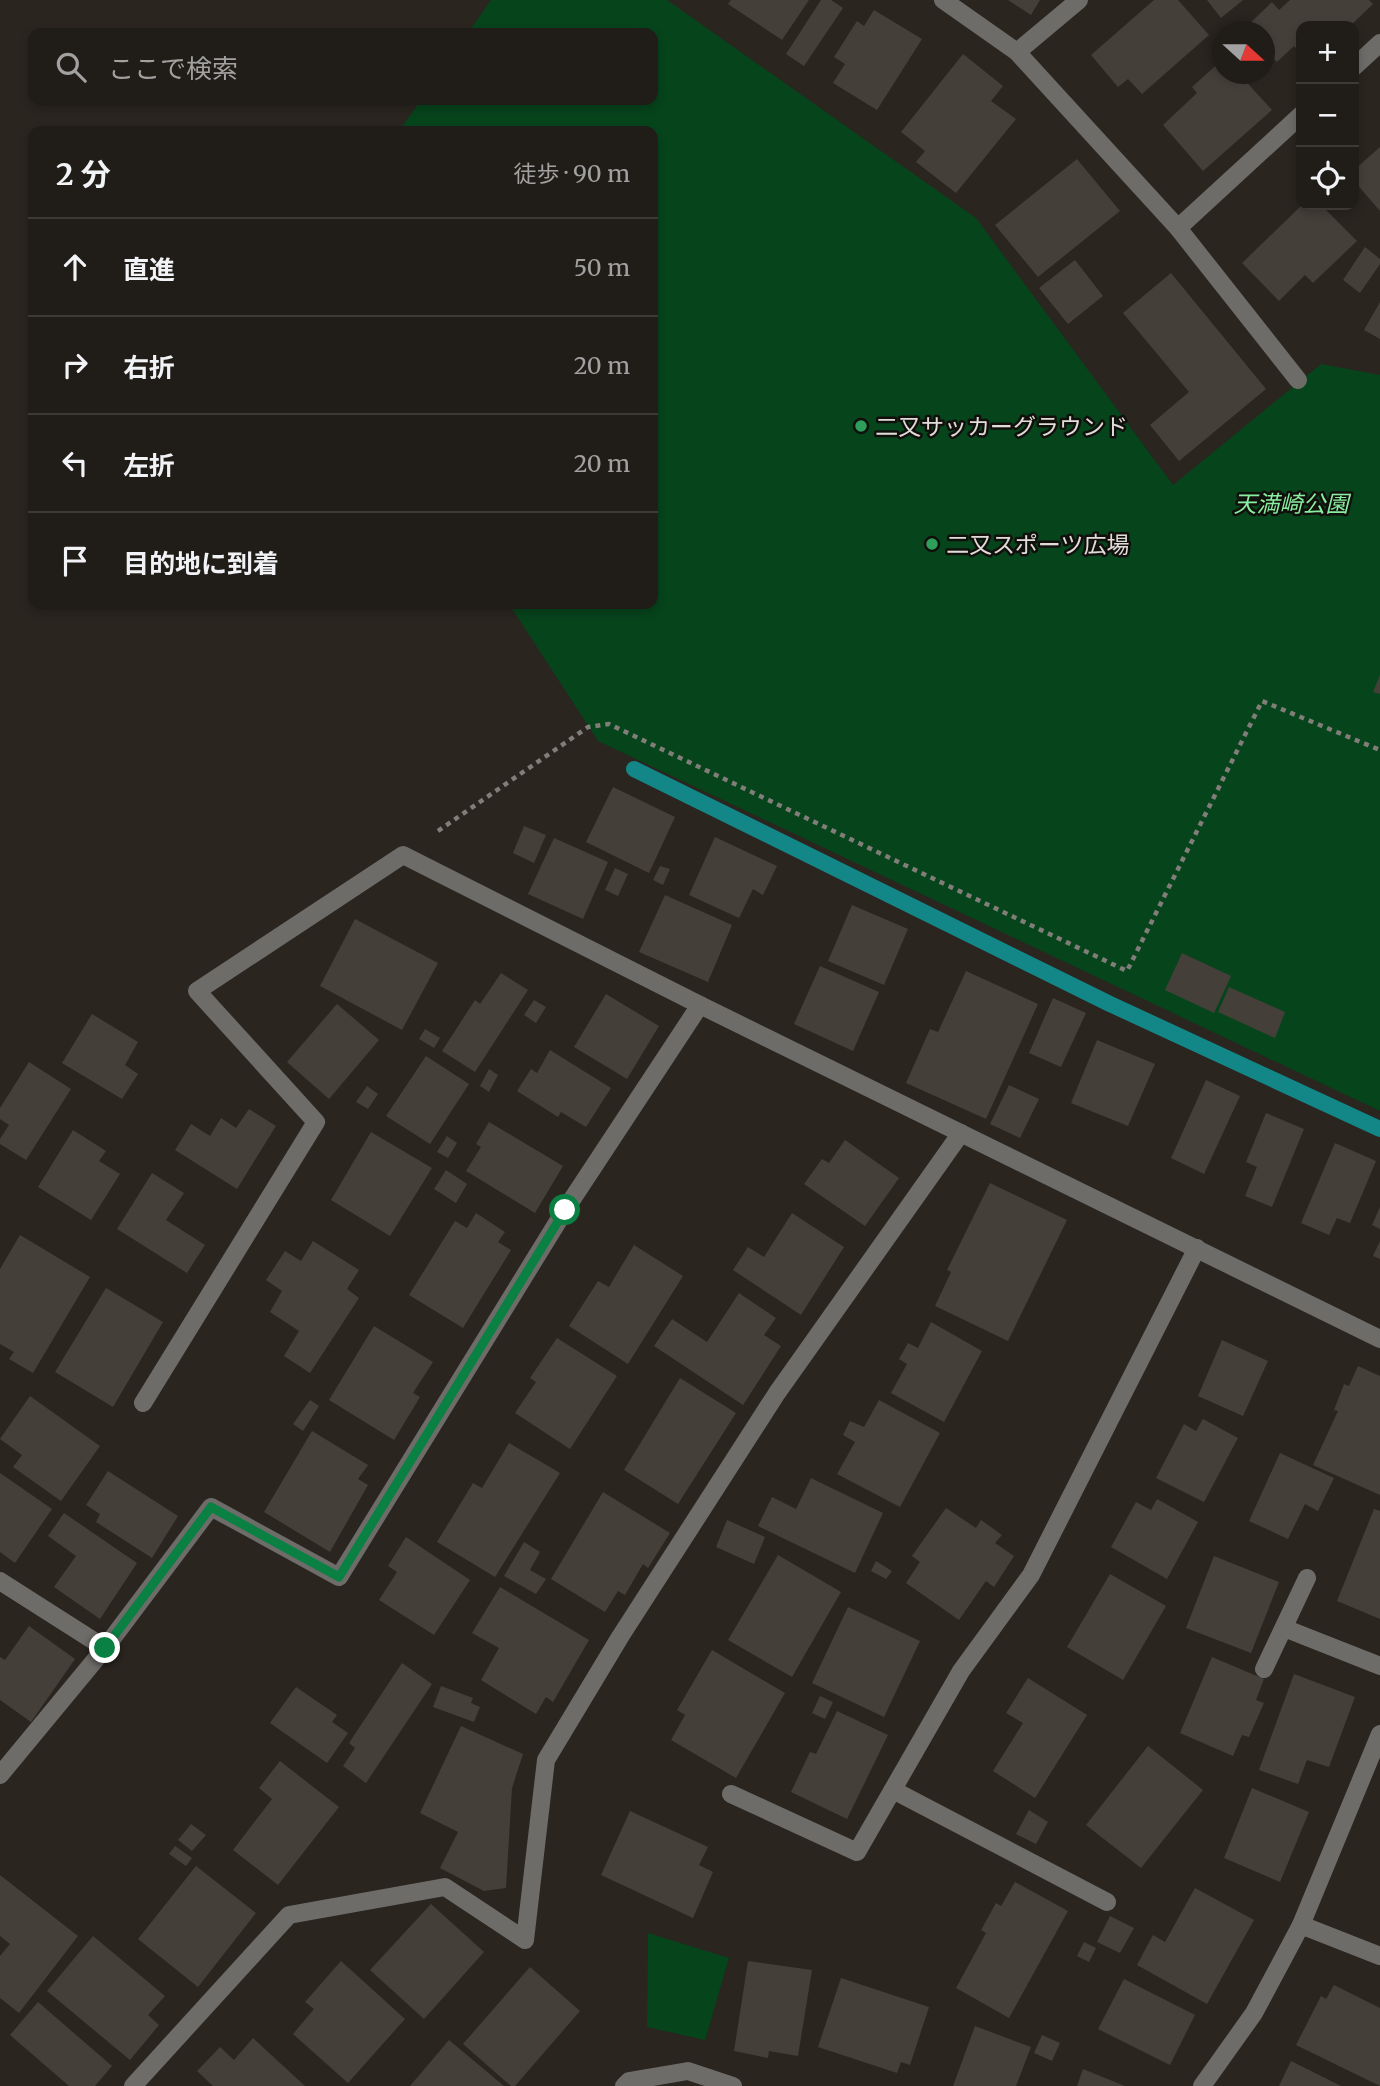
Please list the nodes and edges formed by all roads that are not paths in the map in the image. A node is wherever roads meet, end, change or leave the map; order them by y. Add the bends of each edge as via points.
1 (943, 0) edge
2 (1079, 0) edge
3 (1380, 43) edge
4 (1017, 52) junction
5 (1359, 62) edge
6 (1296, 120) edge
7 (1178, 228) junction
8 (1298, 380) dead end
9 (700, 1005) junction
10 (961, 1133) junction
11 (1197, 1248) junction
12 (1380, 1339) edge
13 (143, 1404) dead end
14 (1307, 1578) dead end
15 (0, 1581) edge
16 (1284, 1628) junction
17 (105, 1648) junction
18 (1380, 1666) edge
19 (1264, 1669) dead end
20 (1380, 1734) edge
21 (0, 1775) edge
22 (893, 1790) junction
23 (731, 1794) dead end
24 (1107, 1902) dead end
25 (1301, 1925) junction
26 (1380, 1956) edge
27 (133, 2086) edge
28 (624, 2086) edge
29 (733, 2086) edge
30 (1202, 2086) edge

1 - 4 street
2 - 4 street
3 - 5 street
4 - 7 street
6 - 7 street
7 - 8 street
9 - 10 street
9 - 13 street via 402,855 197,991 316,1122
9 - 17 street via 565,1210 339,1577 211,1507
10 - 11 street
10 - 27 street via 777,1393 546,1760 525,1940 445,1887 289,1915
11 - 12 street
11 - 22 street via 1031,1575 961,1671
14 - 16 street
15 - 17 street
16 - 18 street
16 - 19 street
17 - 21 street
20 - 25 street
22 - 23 street via 857,1852
22 - 24 street
25 - 26 street
25 - 30 street via 1254,2013
28 - 29 street via 629,2081 688,2071

